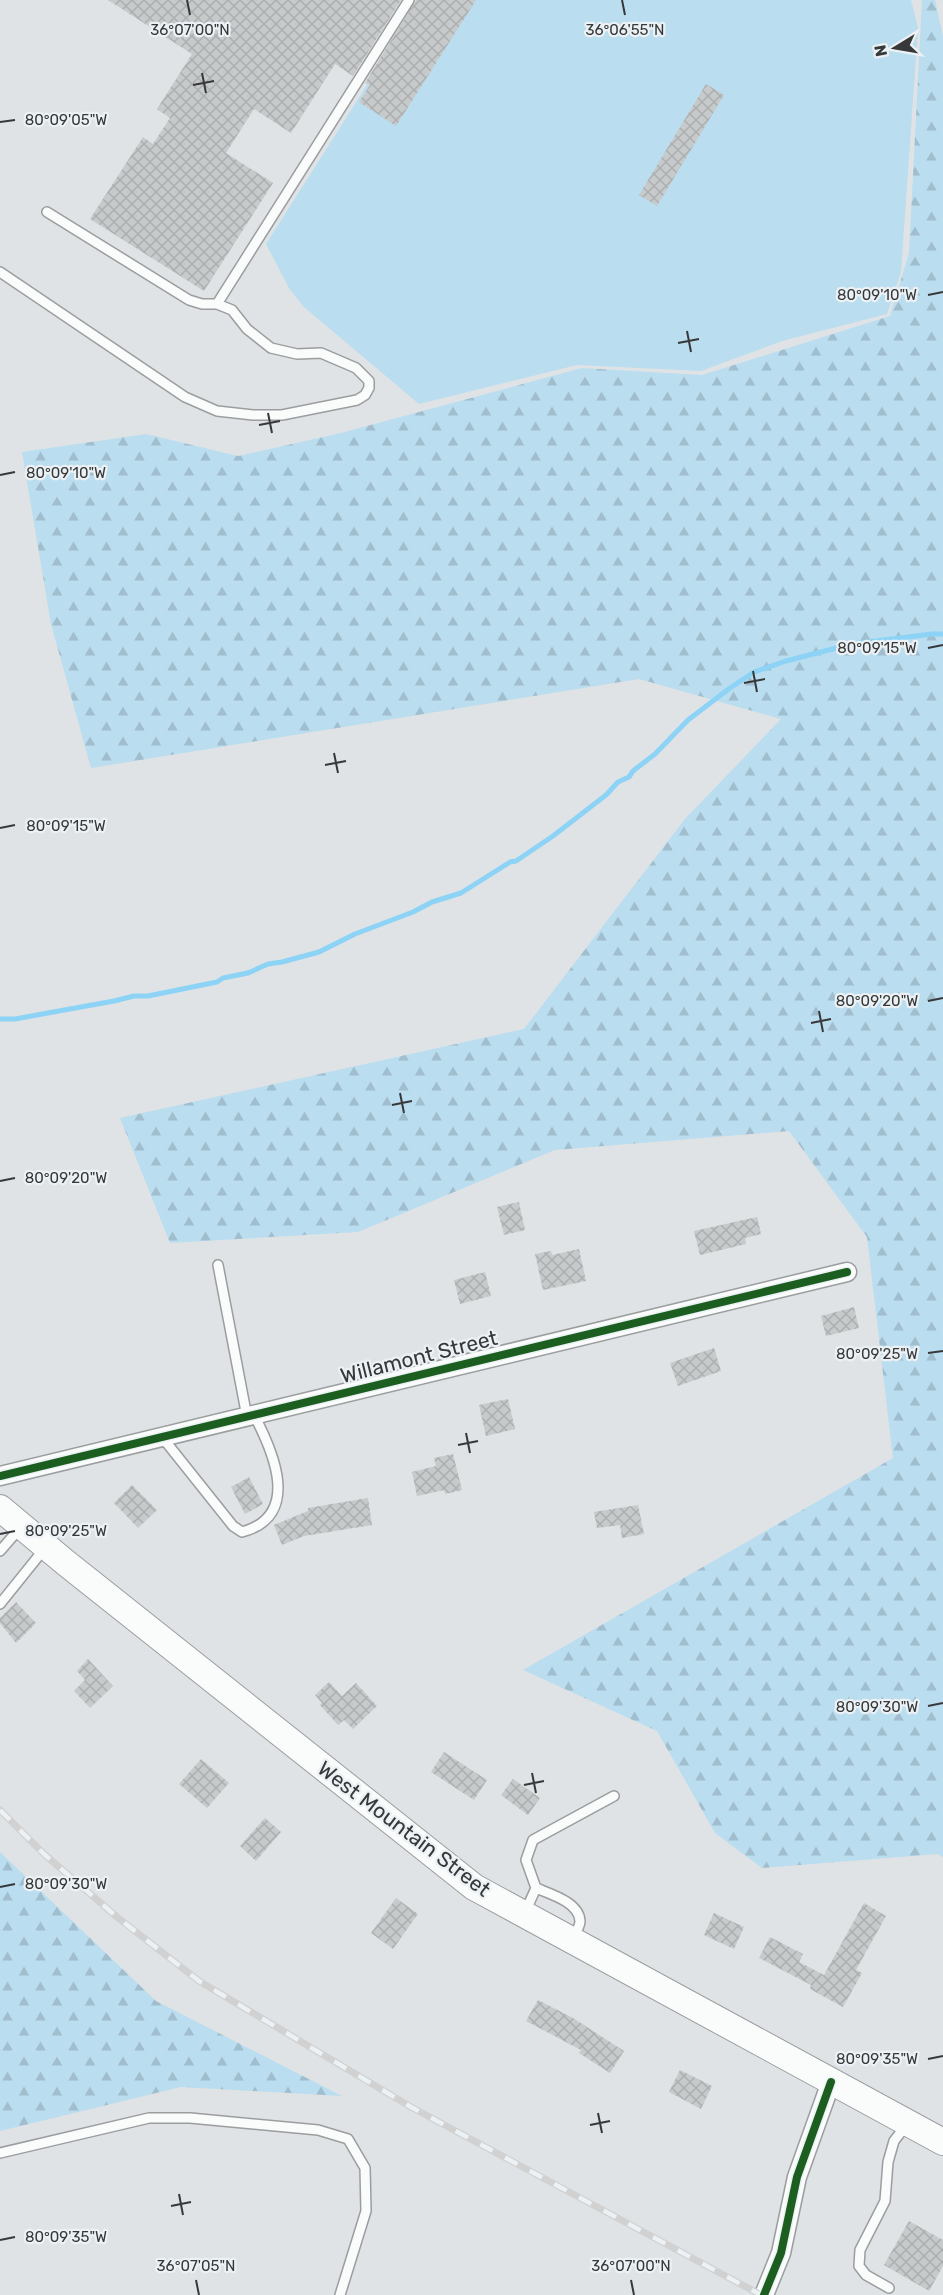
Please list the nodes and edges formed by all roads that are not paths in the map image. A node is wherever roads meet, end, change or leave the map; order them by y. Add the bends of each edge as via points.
1 (409, 0) edge
2 (46, 212) dead end
3 (0, 272) edge
4 (217, 304) junction
5 (218, 1265) dead end
6 (847, 1272) dead end
7 (250, 1416) junction
8 (162, 1437) junction
9 (0, 1476) edge
10 (0, 1508) edge
11 (22, 1526) junction
12 (46, 1546) junction
13 (1, 1548) edge
14 (0, 1605) edge
15 (614, 1796) dead end
16 (536, 1888) junction
17 (524, 1914) junction
18 (572, 1941) junction
19 (831, 2082) junction
20 (908, 2122) junction
21 (943, 2142) edge
22 (0, 2153) edge
23 (890, 2288) dead end
24 (340, 2295) edge
25 (764, 2295) edge

1 - 4 lane
2 - 4 lane via 189,300
3 - 4 lane via 185,397 217,411 282,415 347,404 365,395 369,381 356,368 321,353 297,354 271,348 232,310
5 - 7 lane
6 - 7 street, Willamont Street
7 - 8 street, Willamont Street
7 - 8 lane via 271,1451 279,1489 270,1514 260,1525 242,1532 232,1526
8 - 9 street, Willamont Street
10 - 11 main road, West Mountain Street
11 - 12 main road, West Mountain Street
11 - 13 lane
12 - 14 lane
12 - 17 main road, West Mountain Street via 474,1887
15 - 16 lane via 532,1840 526,1860
16 - 17 lane
16 - 18 lane via 568,1903 578,1913 580,1923
17 - 18 main road, West Mountain Street
18 - 19 main road, West Mountain Street
19 - 20 main road, West Mountain Street
19 - 25 street via 797,2177 781,2253
20 - 21 main road, West Mountain Street
20 - 23 lane via 894,2141 885,2202 860,2250 859,2266 866,2275
22 - 24 lane via 149,2118 318,2130 348,2139 365,2168 366,2211

